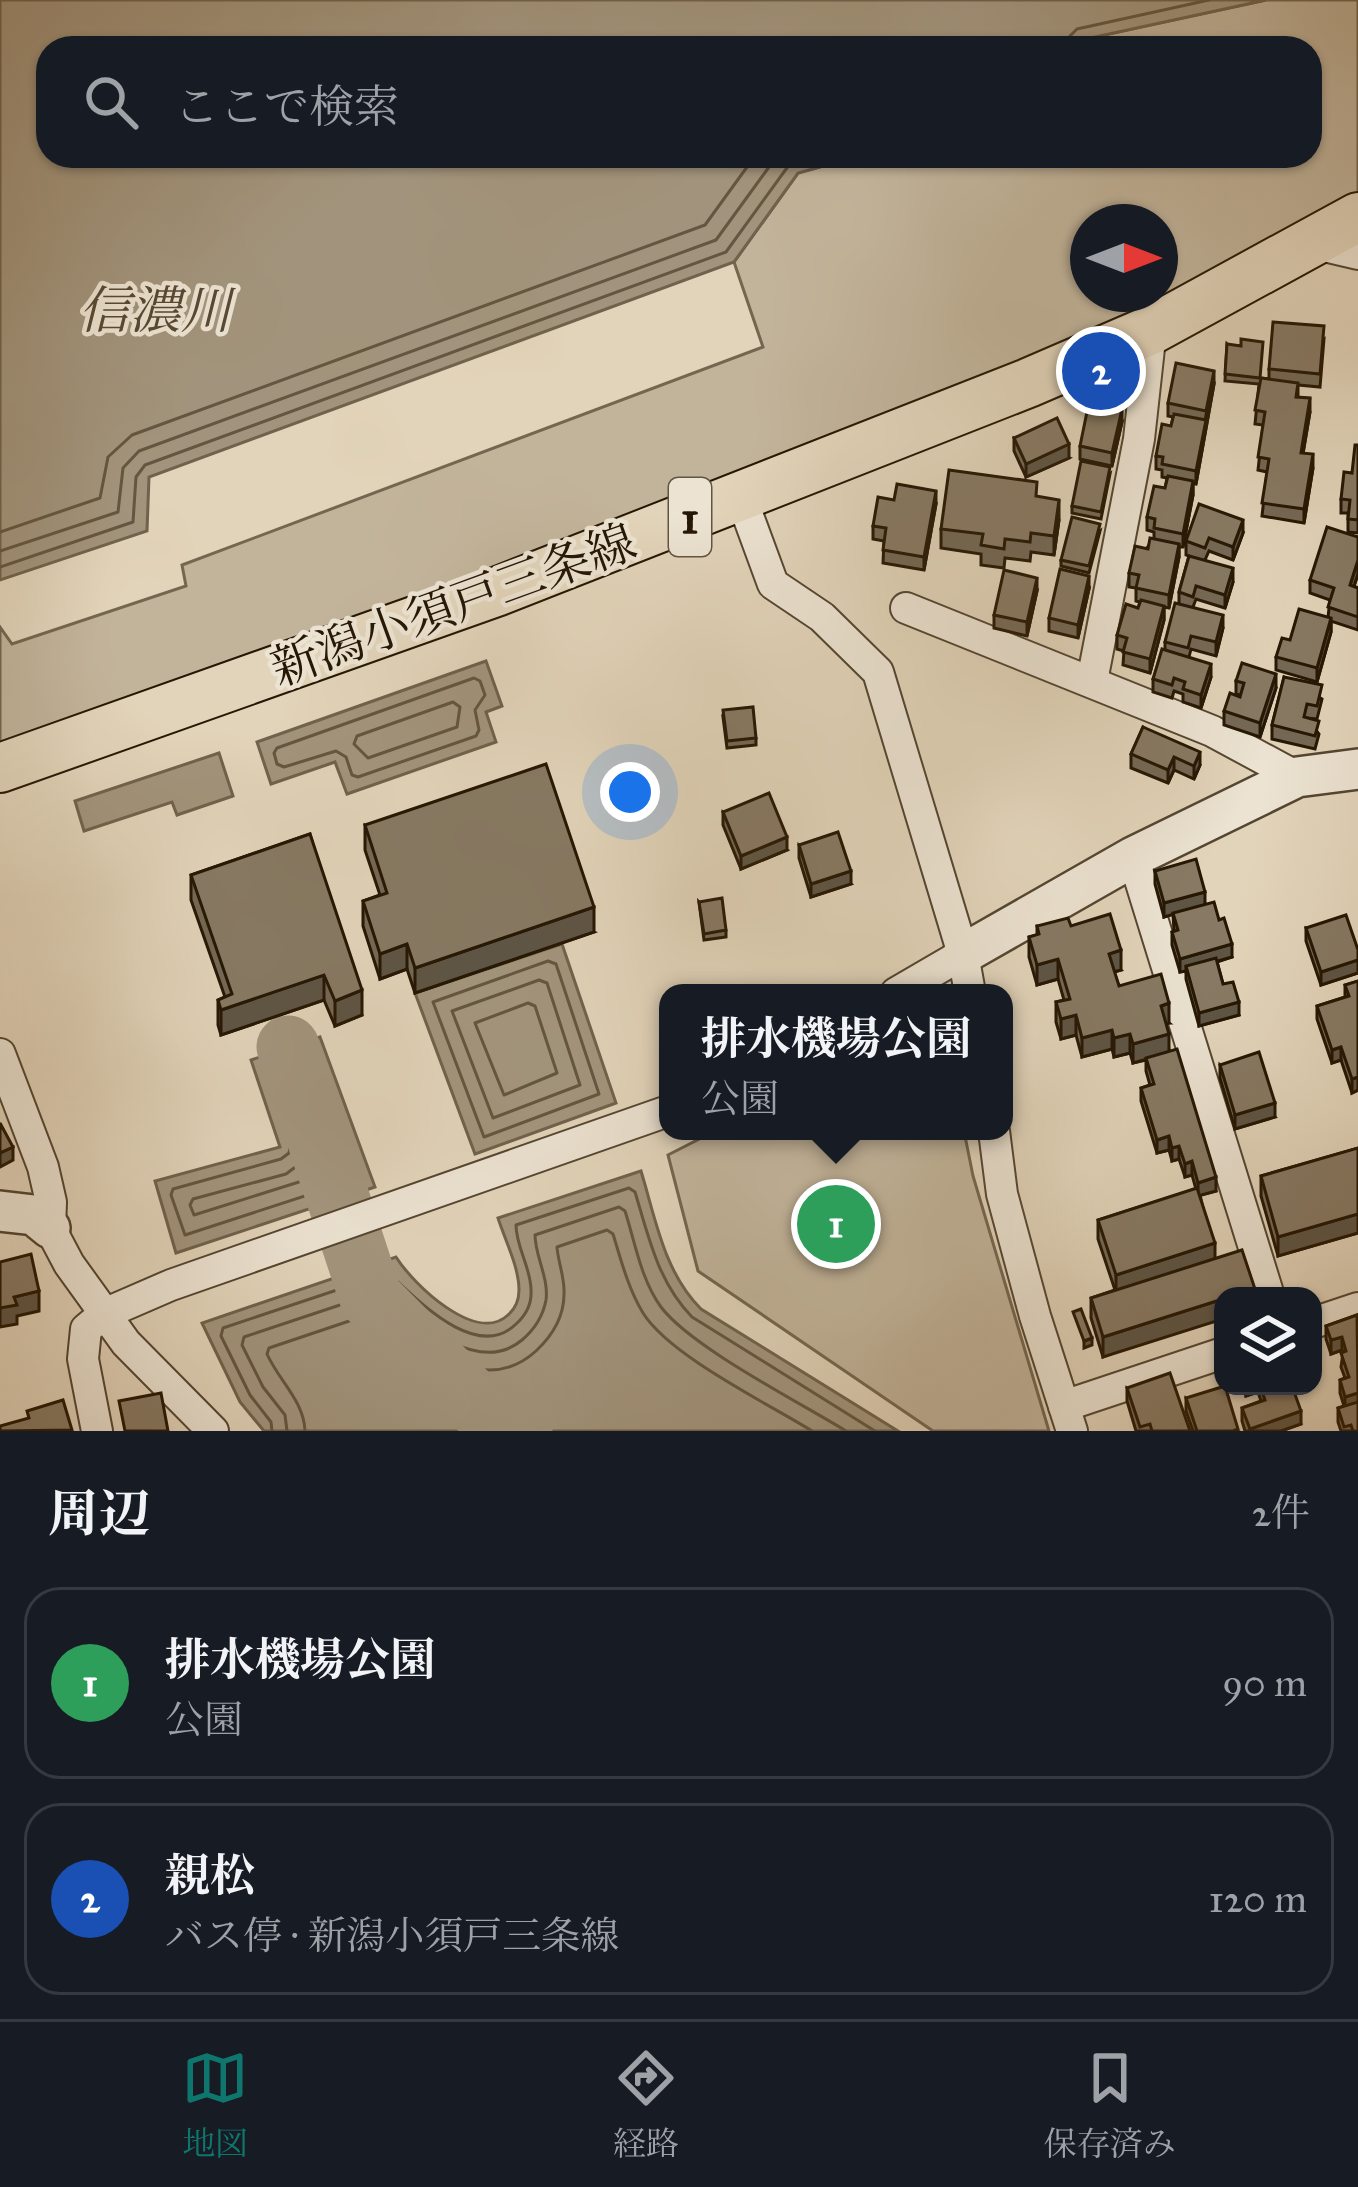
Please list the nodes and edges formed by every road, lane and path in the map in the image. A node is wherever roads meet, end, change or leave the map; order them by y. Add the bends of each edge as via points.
1 (1358, 217) edge
2 (1311, 243) junction
3 (1358, 254) edge
4 (1151, 330) junction
5 (741, 497) junction
6 (906, 608) dead end
7 (1092, 681) junction
8 (0, 768) edge
9 (1358, 769) edge
10 (1297, 777) junction
11 (1133, 856) junction
12 (966, 974) edge
13 (929, 984) edge
14 (0, 1054) edge
15 (655, 1117) edge
16 (995, 1140) edge
17 (0, 1211) edge
18 (50, 1228) junction
19 (1266, 1287) edge
20 (1358, 1308) edge
21 (104, 1314) junction
22 (1322, 1320) edge
23 (1214, 1357) edge
24 (1068, 1419) edge
25 (97, 1431) edge
26 (213, 1431) edge

1 - 2 main road, 新潟小須戸三条線 / 1
2 - 3 street
2 - 4 main road, 新潟小須戸三条線 / 1
4 - 5 main road, 新潟小須戸三条線 / 1
4 - 7 street via 1139,439
5 - 8 main road, 新潟小須戸三条線 / 1
5 - 12 street via 773,584 822,617 878,672
6 - 7 street
7 - 10 street
9 - 10 street
10 - 11 street
11 - 12 street
11 - 19 street
12 - 13 street
14 - 18 street via 43,1167
15 - 21 street
16 - 24 street via 1002,1194
17 - 18 street via 34,1215
18 - 21 street
20 - 22 street
21 - 25 street via 86,1329 83,1359
21 - 26 street
23 - 24 street

